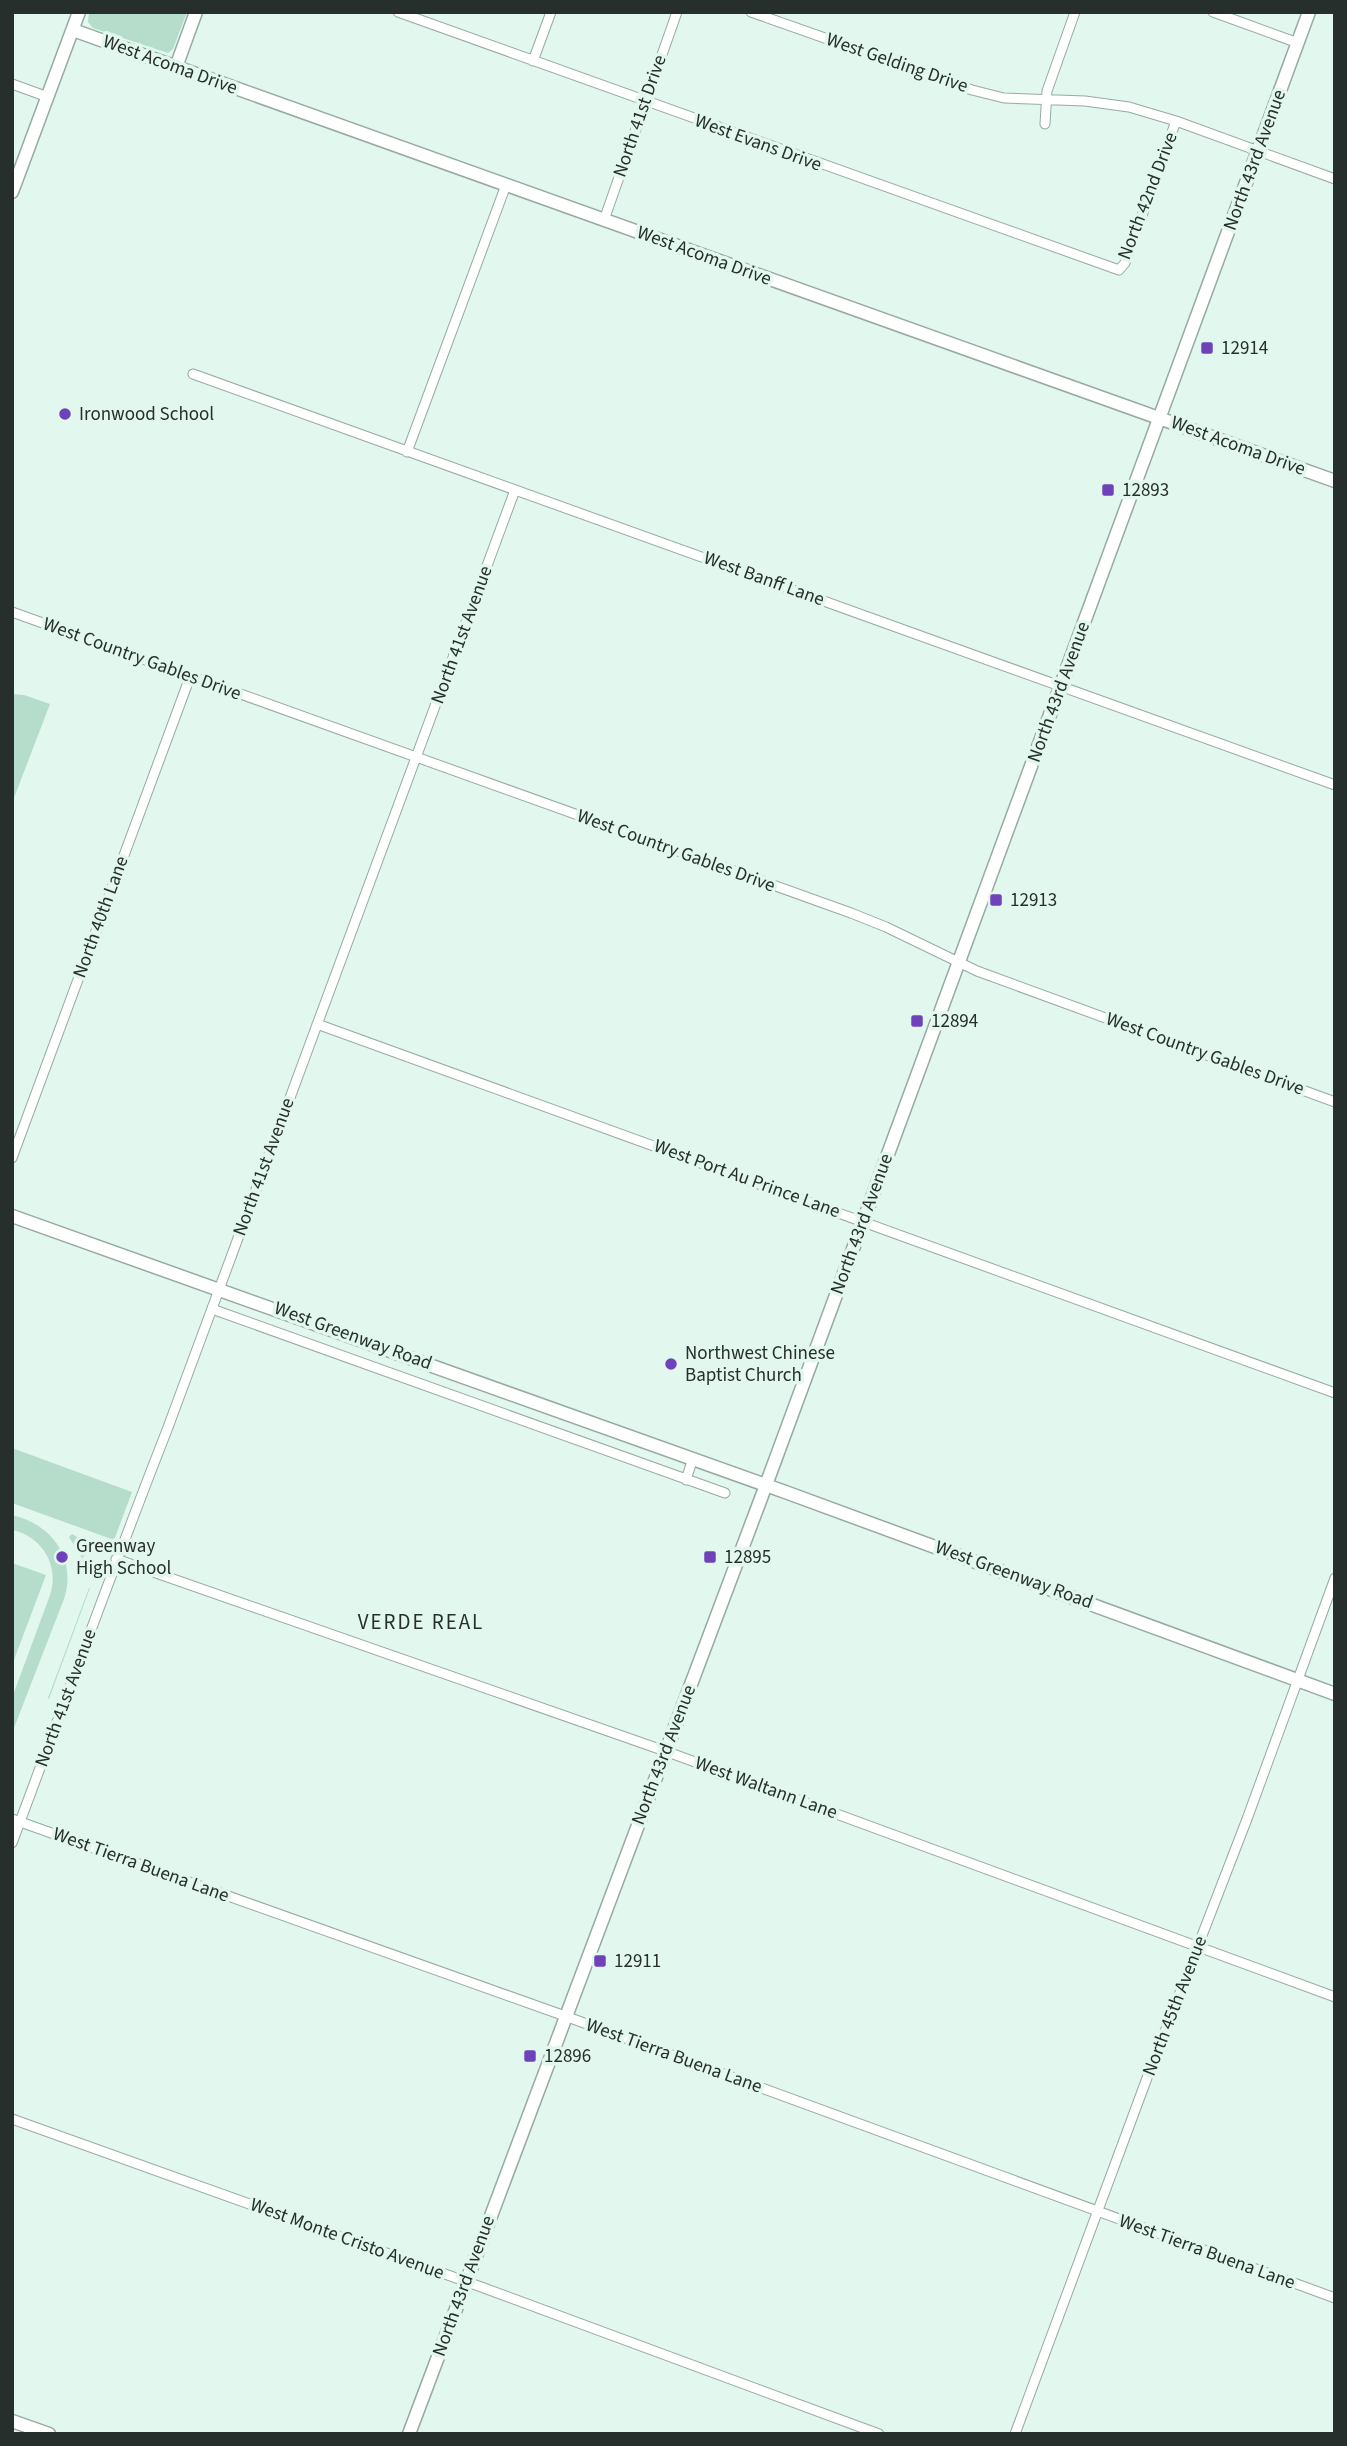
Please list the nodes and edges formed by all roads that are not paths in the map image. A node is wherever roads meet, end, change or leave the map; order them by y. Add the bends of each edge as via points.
1 (79, 12) edge
2 (196, 12) edge
3 (398, 12) edge
4 (551, 12) edge
5 (677, 12) edge
6 (751, 12) edge
7 (1075, 12) edge
8 (1213, 12) edge
9 (1309, 12) edge
10 (73, 30) junction
11 (1298, 43) junction
12 (533, 61) junction
13 (176, 66) junction
14 (12, 84) edge
15 (48, 97) junction
16 (1045, 101) junction
17 (645, 102) junction
18 (1177, 121) junction
19 (1045, 124) dead end
20 (1259, 151) junction
21 (1335, 178) edge
22 (506, 185) junction
23 (12, 192) edge
24 (604, 220) junction
25 (1119, 270) joint
26 (193, 374) dead end
27 (1160, 418) junction
28 (407, 452) junction
29 (1335, 481) edge
30 (515, 490) junction
31 (12, 612) edge
32 (190, 677) junction
33 (1061, 685) junction
34 (417, 758) junction
35 (1335, 785) edge
36 (959, 962) junction
37 (317, 1024) junction
38 (1335, 1102) edge
39 (12, 1158) edge
40 (12, 1216) edge
41 (863, 1221) junction
42 (220, 1288) junction
43 (212, 1310) junction
44 (1335, 1393) edge
45 (693, 1458) junction
46 (686, 1479) junction
47 (766, 1485) junction
48 (725, 1493) dead end
49 (116, 1559) junction
50 (1335, 1578) edge
51 (1296, 1680) junction
52 (1335, 1694) edge
53 (665, 1751) junction
54 (16, 1821) edge
55 (12, 1843) edge
56 (1199, 1947) junction
57 (1335, 1997) edge
58 (565, 2016) junction
59 (12, 2119) edge
60 (1098, 2212) junction
61 (466, 2281) junction
62 (1335, 2298) edge
63 (12, 2421) edge
64 (49, 2434) edge
65 (409, 2434) edge
66 (879, 2434) edge
67 (1015, 2434) edge

1 - 10 main road
2 - 13 main road
3 - 12 street, West Evans Drive
4 - 12 street
5 - 17 street, North 41st Drive
6 - 16 street, West Gelding Drive via 972,90
7 - 16 street
8 - 11 street
9 - 11 main road, North 43rd Avenue
10 - 13 main road, West Acoma Drive
10 - 15 main road
11 - 20 main road, North 43rd Avenue
12 - 17 street, West Evans Drive
13 - 22 main road, West Acoma Drive
14 - 15 street
15 - 23 main road
16 - 18 street, West Gelding Drive via 1105,103
16 - 19 street
17 - 24 street, North 41st Drive
17 - 25 street, West Evans Drive
18 - 20 street, West Gelding Drive
18 - 25 street, North 42nd Drive
20 - 21 street, West Gelding Drive
20 - 27 main road, North 43rd Avenue
22 - 24 main road, West Acoma Drive
22 - 28 street
24 - 27 main road, West Acoma Drive
26 - 28 street, West Banff Lane
27 - 29 main road, West Acoma Drive
27 - 33 main road, North 43rd Avenue
28 - 30 street, West Banff Lane
30 - 33 street, West Banff Lane
30 - 34 street, North 41st Avenue
31 - 32 street, West Country Gables Drive
32 - 34 street, West Country Gables Drive
32 - 39 street, North 40th Lane
33 - 35 street, West Banff Lane
33 - 36 main road, North 43rd Avenue
34 - 36 street, West Country Gables Drive via 851,913
34 - 37 street, North 41st Avenue
36 - 38 street, West Country Gables Drive
36 - 41 main road, North 43rd Avenue
37 - 41 street, West Port Au Prince Lane
37 - 42 street, North 41st Avenue
40 - 42 main road, West Greenway Road
41 - 44 street, West Port Au Prince Lane
41 - 47 main road, North 43rd Avenue
42 - 43 street, North 41st Avenue
42 - 45 main road, West Greenway Road
43 - 46 street, West Greenway Road
43 - 49 street, North 41st Avenue
45 - 46 street
45 - 47 main road, West Greenway Road
46 - 48 street, West Greenway Road
47 - 51 main road, West Greenway Road
47 - 53 main road, North 43rd Avenue
49 - 53 street, West Waltann Lane
49 - 54 street, North 41st Avenue via 71,1688
50 - 51 street, North 45th Avenue
51 - 52 main road, West Greenway Road
51 - 56 street, North 45th Avenue
53 - 56 street, West Waltann Lane
53 - 58 main road, North 43rd Avenue
54 - 55 street, North 41st Avenue
54 - 58 street, West Tierra Buena Lane
56 - 57 street, West Waltann Lane
56 - 60 street, North 45th Avenue
58 - 60 street, West Tierra Buena Lane
58 - 61 main road, North 43rd Avenue
59 - 61 street, West Monte Cristo Avenue
60 - 62 street, West Tierra Buena Lane
60 - 67 street, North 45th Avenue
61 - 65 main road, North 43rd Avenue
61 - 66 street, West Monte Cristo Avenue
63 - 64 main road

